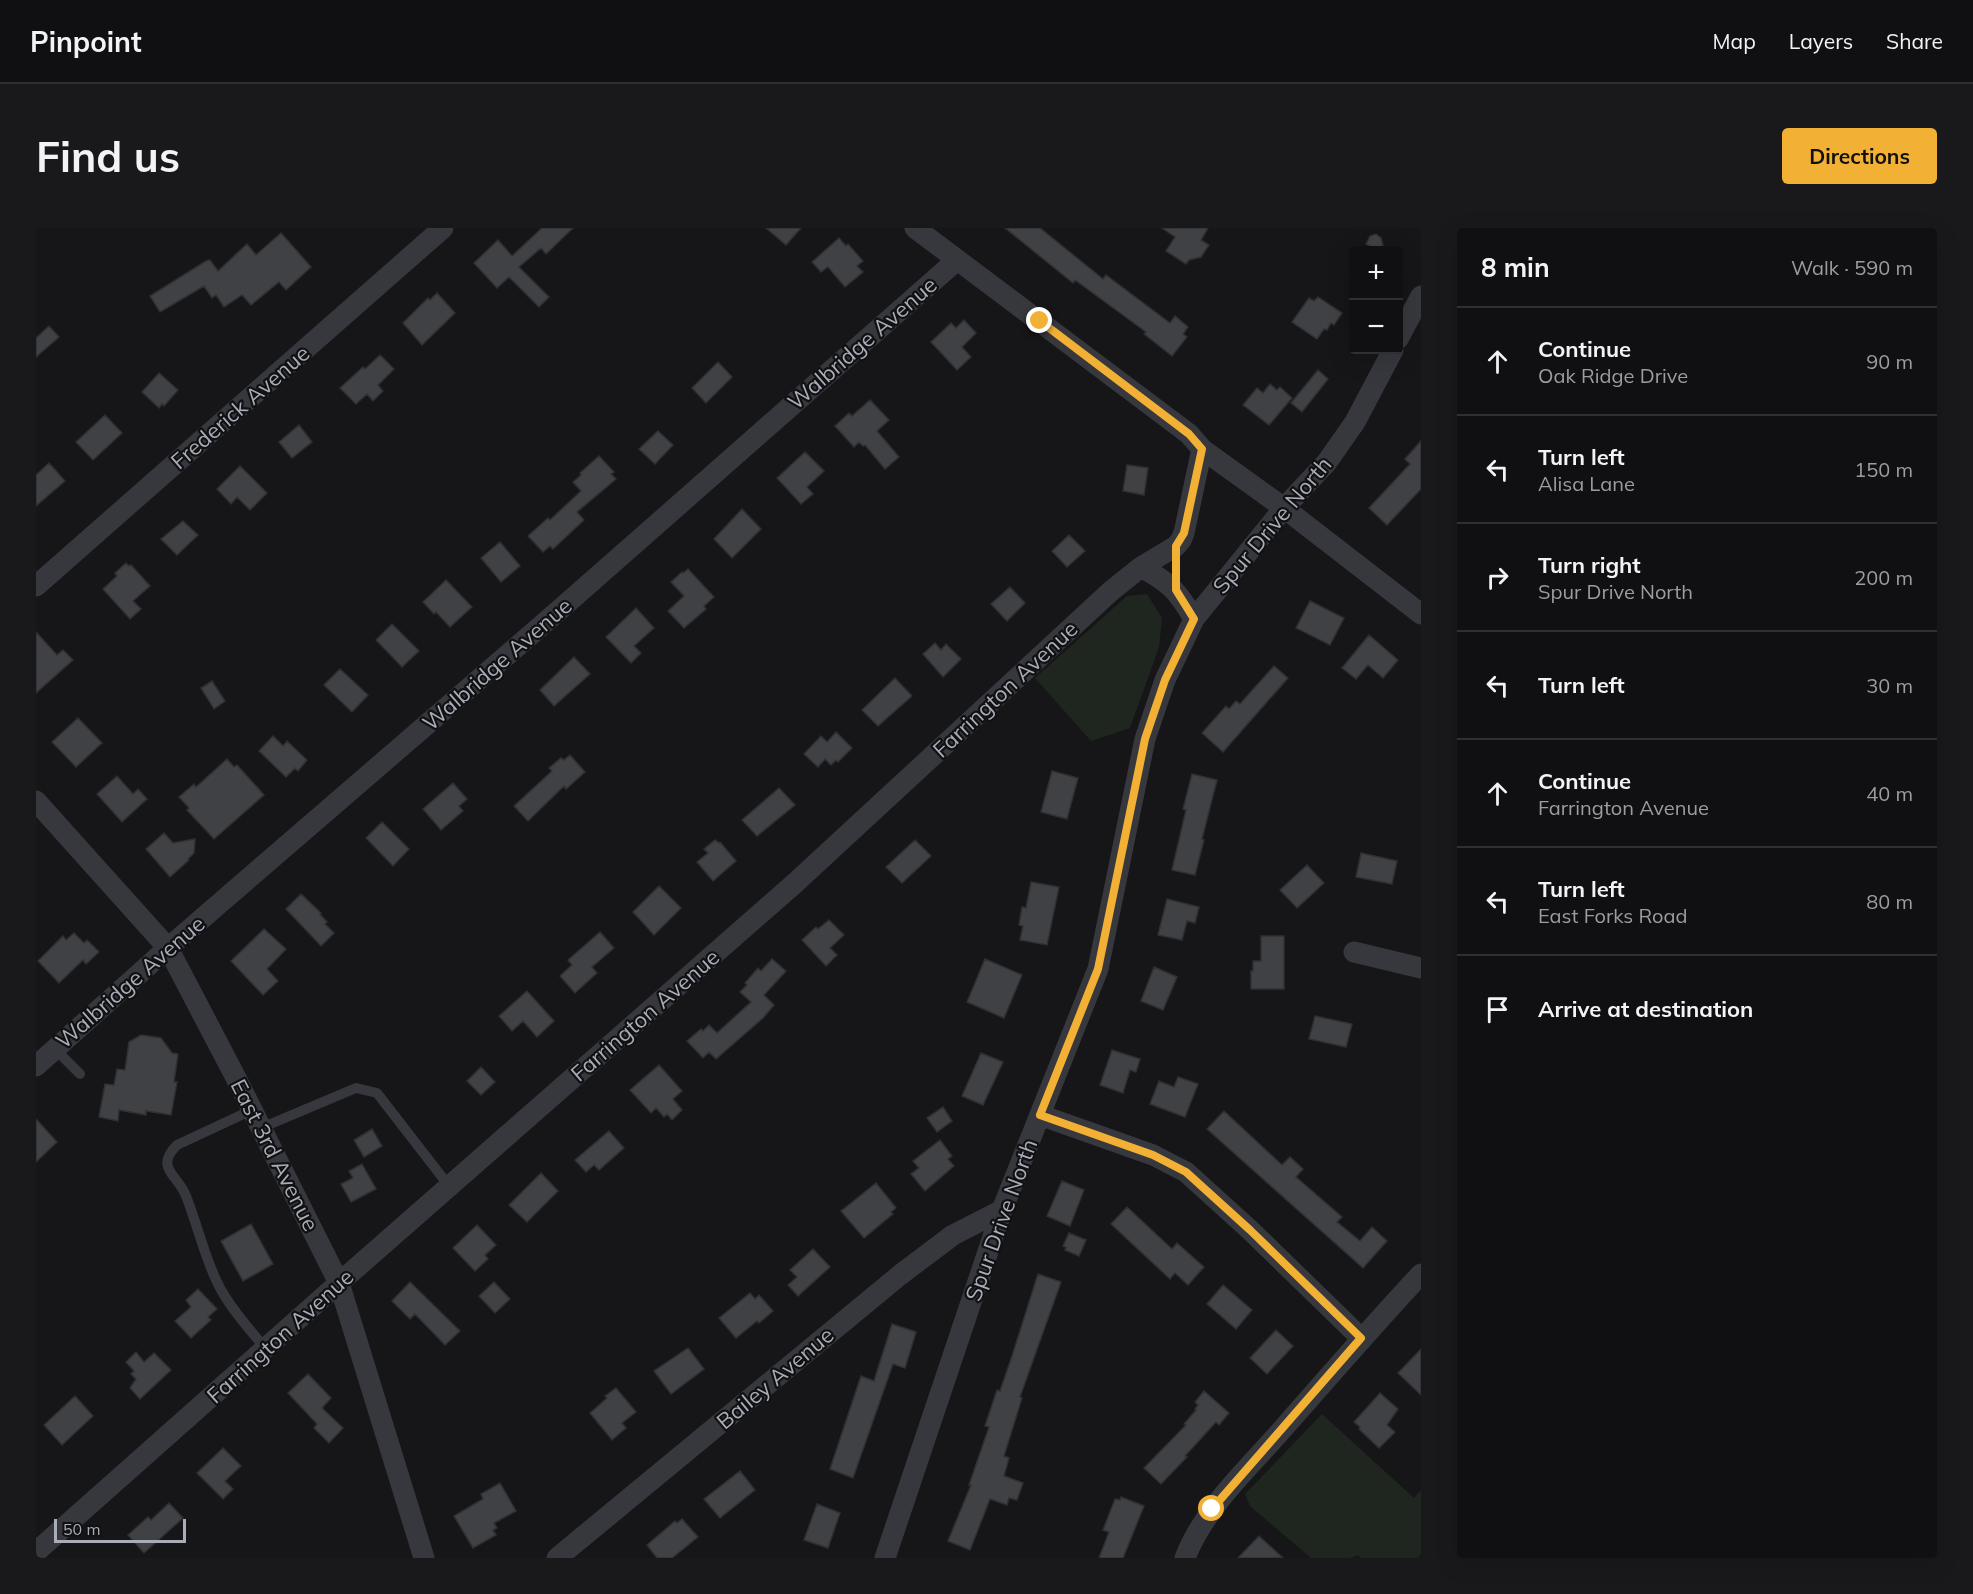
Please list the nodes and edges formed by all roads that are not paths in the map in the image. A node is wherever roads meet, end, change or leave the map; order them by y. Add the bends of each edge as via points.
1 (443, 228) edge
2 (915, 228) edge
3 (957, 260) junction
4 (1421, 296) edge
5 (1403, 330) edge
6 (1391, 354) edge
7 (1202, 449) junction
8 (1284, 508) junction
9 (1176, 546) junction
10 (1141, 567) junction
11 (36, 586) edge
12 (1176, 590) junction
13 (1421, 614) edge
14 (1194, 619) junction
15 (36, 801) edge
16 (168, 948) junction
17 (1354, 952) dead end
18 (1421, 968) edge
19 (55, 1049) junction
20 (36, 1066) edge
21 (81, 1074) dead end
22 (1040, 1115) junction
23 (257, 1119) junction
24 (449, 1186) junction
25 (1002, 1210) junction
26 (1421, 1274) edge
27 (339, 1283) junction
28 (1361, 1338) junction
29 (266, 1349) junction
30 (36, 1552) edge
31 (424, 1558) edge
32 (557, 1558) edge
33 (885, 1558) edge
34 (1185, 1558) edge

1 - 11 street, Frederick Avenue
2 - 3 street
3 - 7 street via 1189,434
3 - 16 street, Walbridge Avenue
4 - 5 street
6 - 8 street, Spur Drive North via 1355,422 1327,462
7 - 8 street
7 - 9 street via 1184,533
8 - 13 street
8 - 14 street, Spur Drive North
9 - 10 street, Farrington Avenue
9 - 12 street
10 - 12 street
10 - 24 street, Farrington Avenue via 794,884
12 - 14 street
14 - 22 street, Spur Drive North via 1165,680 1145,739 1098,969
15 - 16 street, East 3rd Avenue
16 - 19 street, Walbridge Avenue
16 - 23 street, East 3rd Avenue
17 - 18 street
19 - 20 street, Walbridge Avenue
19 - 21 lane
22 - 25 street, Spur Drive North
22 - 28 street via 1153,1155 1186,1172
23 - 24 lane via 356,1088 377,1093
23 - 27 street, East 3rd Avenue
23 - 29 lane via 177,1145 167,1162 185,1192 217,1284
24 - 27 street, Farrington Avenue
25 - 32 street, Bailey Avenue via 953,1235 900,1275
25 - 33 street, Spur Drive North
26 - 28 street
27 - 29 street, Farrington Avenue
27 - 31 street, East 3rd Avenue
28 - 34 street via 1212,1509
29 - 30 street, Farrington Avenue

